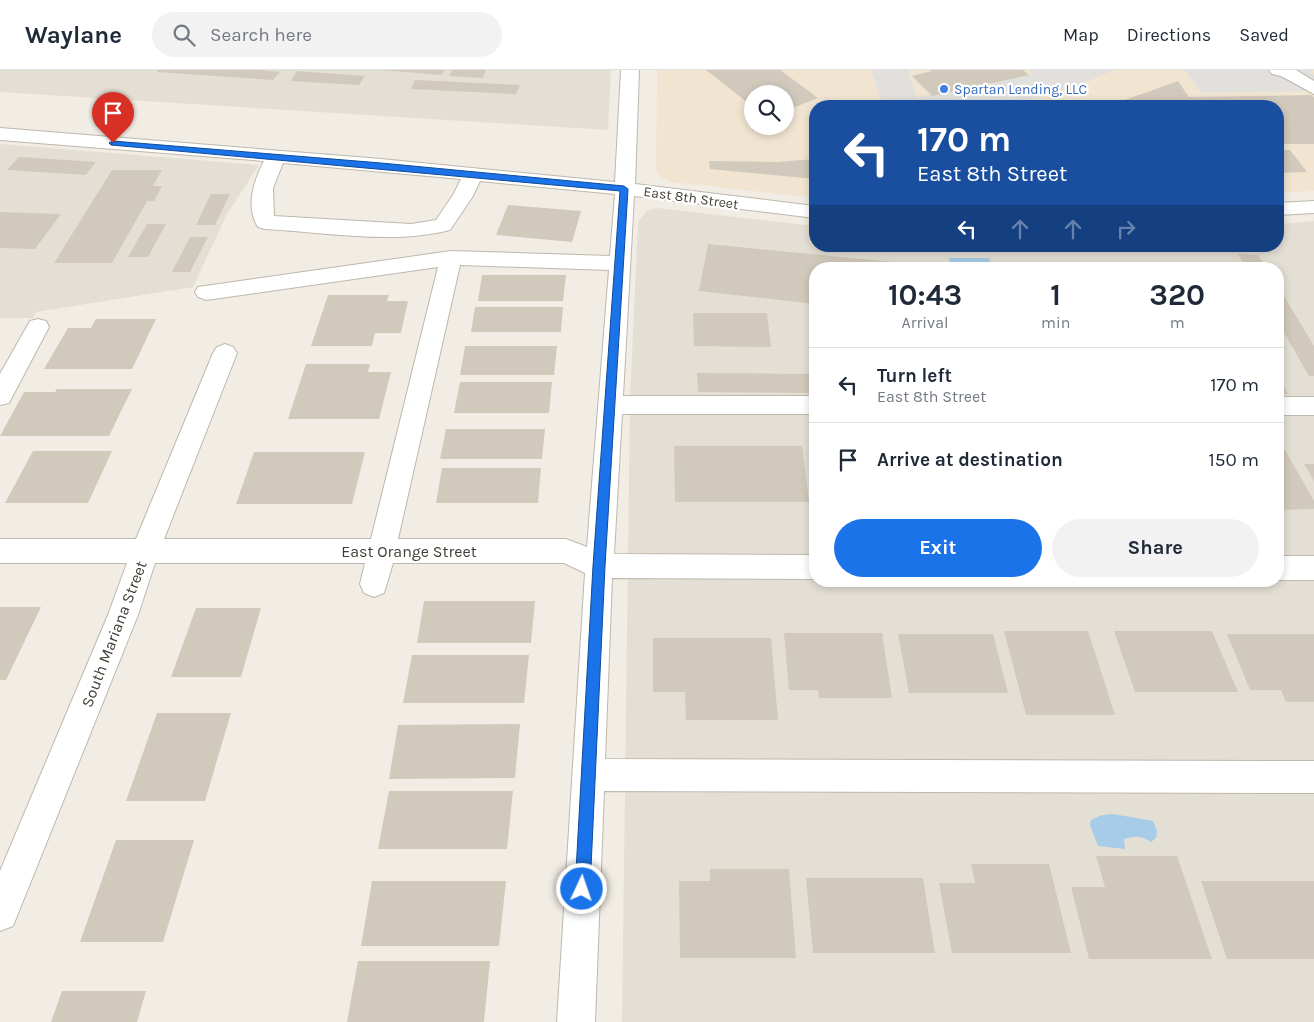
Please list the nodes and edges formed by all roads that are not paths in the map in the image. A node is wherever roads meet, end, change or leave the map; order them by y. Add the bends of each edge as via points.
1 (630, 70) edge
2 (1278, 70) edge
3 (1314, 89) edge
4 (0, 134) edge
5 (277, 156) junction
6 (473, 174) junction
7 (624, 189) junction
8 (1314, 207) edge
9 (1284, 209) edge
10 (809, 211) edge
11 (450, 258) junction
12 (619, 263) junction
13 (206, 292) dead end
14 (38, 327) dead end
15 (225, 353) dead end
16 (0, 396) edge
17 (611, 405) junction
18 (809, 405) edge
19 (1284, 406) edge
20 (1314, 406) edge
21 (0, 551) edge
22 (145, 551) junction
23 (380, 551) junction
24 (599, 566) junction
25 (809, 567) edge
26 (1284, 568) edge
27 (1314, 568) edge
28 (374, 584) dead end
29 (588, 775) junction
30 (1314, 777) edge
31 (0, 913) edge
32 (576, 1022) edge

1 - 7 street
2 - 3 street
4 - 5 street, East 8th Street
5 - 6 street, East 8th Street
5 - 6 street via 265,176 261,208 265,222 411,232 442,225 463,196
6 - 7 street, East 8th Street
7 - 10 street, East 8th Street
7 - 12 street
8 - 9 street
11 - 12 street
11 - 13 street
11 - 23 street
12 - 17 street
14 - 16 street
15 - 22 street, South Mariana Street
17 - 18 street
17 - 24 street
19 - 20 street
21 - 22 street, East Orange Street
22 - 23 street, East Orange Street
22 - 31 street, South Mariana Street via 123,615
23 - 24 street, East Orange Street via 566,551
23 - 28 street
24 - 25 street, East Orange Street
24 - 29 street
26 - 27 street
29 - 30 street
29 - 32 street

